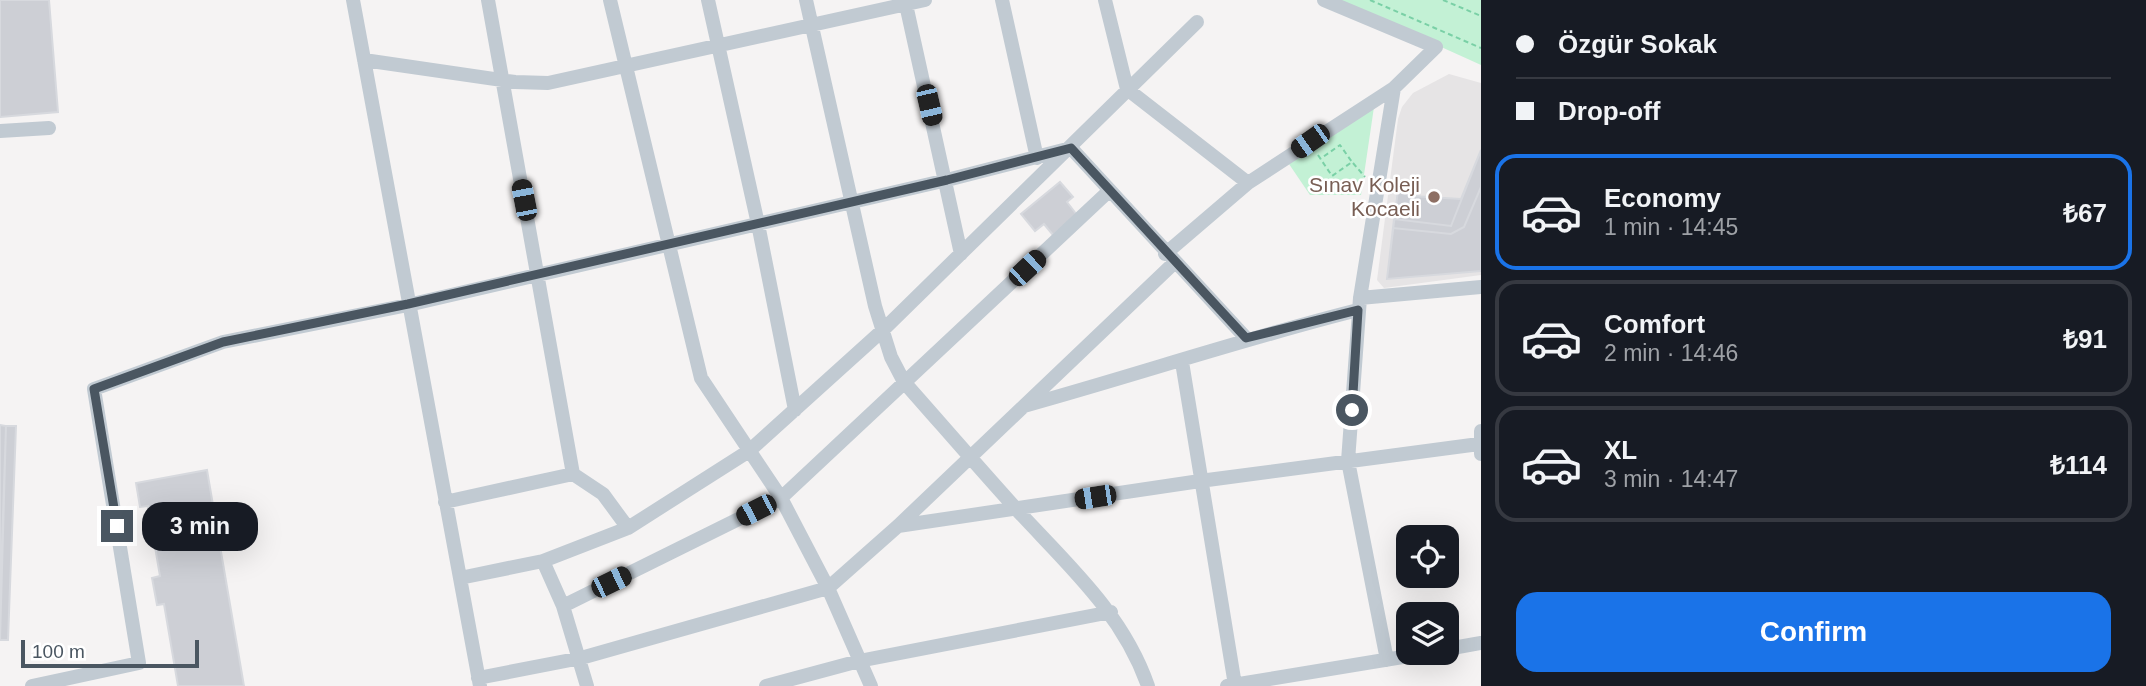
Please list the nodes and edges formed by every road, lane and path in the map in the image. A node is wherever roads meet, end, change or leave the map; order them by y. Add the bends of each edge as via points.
1 (353, 0) edge
2 (488, 0) edge
3 (610, 0) edge
4 (708, 0) edge
5 (806, 0) edge
6 (925, 0) edge
7 (1002, 0) edge
8 (1105, 0) edge
9 (1324, 0) edge
10 (1370, 0) edge
11 (1443, 0) edge
12 (906, 2) edge
13 (1481, 16) edge
14 (1197, 22) dead end
15 (812, 24) junction
16 (717, 45) junction
17 (1481, 48) edge
18 (364, 61) junction
19 (624, 66) junction
20 (501, 78) junction
21 (1394, 88) junction
22 (1127, 89) junction
23 (49, 128) dead end
24 (0, 131) edge
25 (1071, 148) junction
26 (1037, 158) junction
27 (1352, 162) junction
28 (947, 180) junction
29 (1248, 183) junction
30 (1375, 190) junction
31 (1109, 191) junction
32 (850, 201) junction
33 (758, 224) junction
34 (667, 243) junction
35 (961, 254) junction
36 (1170, 258) junction
37 (538, 272) junction
38 (1481, 287) edge
39 (408, 304) junction
40 (1359, 304) junction
41 (883, 330) junction
42 (1246, 338) junction
43 (1182, 362) junction
44 (904, 382) junction
45 (1019, 407) junction
46 (795, 410) junction
47 (1480, 443) edge
48 (749, 451) junction
49 (969, 456) junction
50 (1348, 461) junction
51 (573, 474) junction
52 (1200, 481) junction
53 (780, 498) junction
54 (445, 502) junction
55 (1017, 509) junction
56 (898, 526) junction
57 (628, 528) junction
58 (542, 561) junction
59 (460, 578) junction
60 (828, 588) junction
61 (563, 606) junction
62 (1111, 612) junction
63 (1481, 643) edge
64 (1459, 647) edge
65 (581, 658) junction
66 (1396, 658) edge
67 (1387, 660) junction
68 (859, 661) junction
69 (479, 682) edge
70 (1231, 685) edge
71 (32, 686) edge
72 (587, 686) edge
73 (766, 686) edge
74 (871, 686) edge
75 (1148, 686) edge

1 - 18 street
2 - 20 street
3 - 19 street
4 - 16 street
5 - 15 street
6 - 12 street
7 - 26 street
8 - 22 street
9 - 21 street via 1436,47
10 - 17 path
11 - 13 path
12 - 15 street
12 - 28 street
14 - 22 street
15 - 16 street
15 - 32 street
16 - 19 street
16 - 33 street
18 - 20 street
18 - 39 street
19 - 20 street via 548,83
19 - 34 street
20 - 37 street
21 - 29 street
21 - 30 street
22 - 25 street
22 - 29 street
23 - 24 street
25 - 26 street
25 - 31 street
25 - 35 street
26 - 28 street
27 - 27 path via 1340,145 1321,159 1332,176
27 - 30 path
28 - 32 street
28 - 35 street
29 - 36 street
30 - 40 street
31 - 36 street
31 - 44 street
32 - 33 street
32 - 41 street
33 - 34 street
33 - 46 street
34 - 37 street
34 - 48 street via 701,379
35 - 41 street
36 - 42 street
36 - 45 street
37 - 39 street
37 - 51 street
38 - 40 street
39 - 54 street
39 - 71 street via 223,342 94,389 139,663
40 - 42 street
40 - 50 street
41 - 44 street
41 - 46 street
42 - 43 street
43 - 45 street
43 - 52 street
44 - 49 street
44 - 53 street
45 - 49 street
46 - 48 street
47 - 50 street
48 - 53 street
48 - 57 street
49 - 55 street
49 - 56 street
50 - 52 street
50 - 67 street
51 - 54 street
51 - 57 street via 603,494
52 - 55 street
52 - 70 street
53 - 60 street
53 - 61 street
54 - 59 street
55 - 56 street
55 - 62 street
56 - 60 street
57 - 58 street
58 - 59 street
58 - 61 street
59 - 69 street
60 - 65 street
60 - 68 street
61 - 65 street
62 - 68 street
62 - 75 street via 1133,648
63 - 64 street
65 - 69 street
65 - 72 street
66 - 67 street
67 - 70 street
68 - 73 street
68 - 74 street

